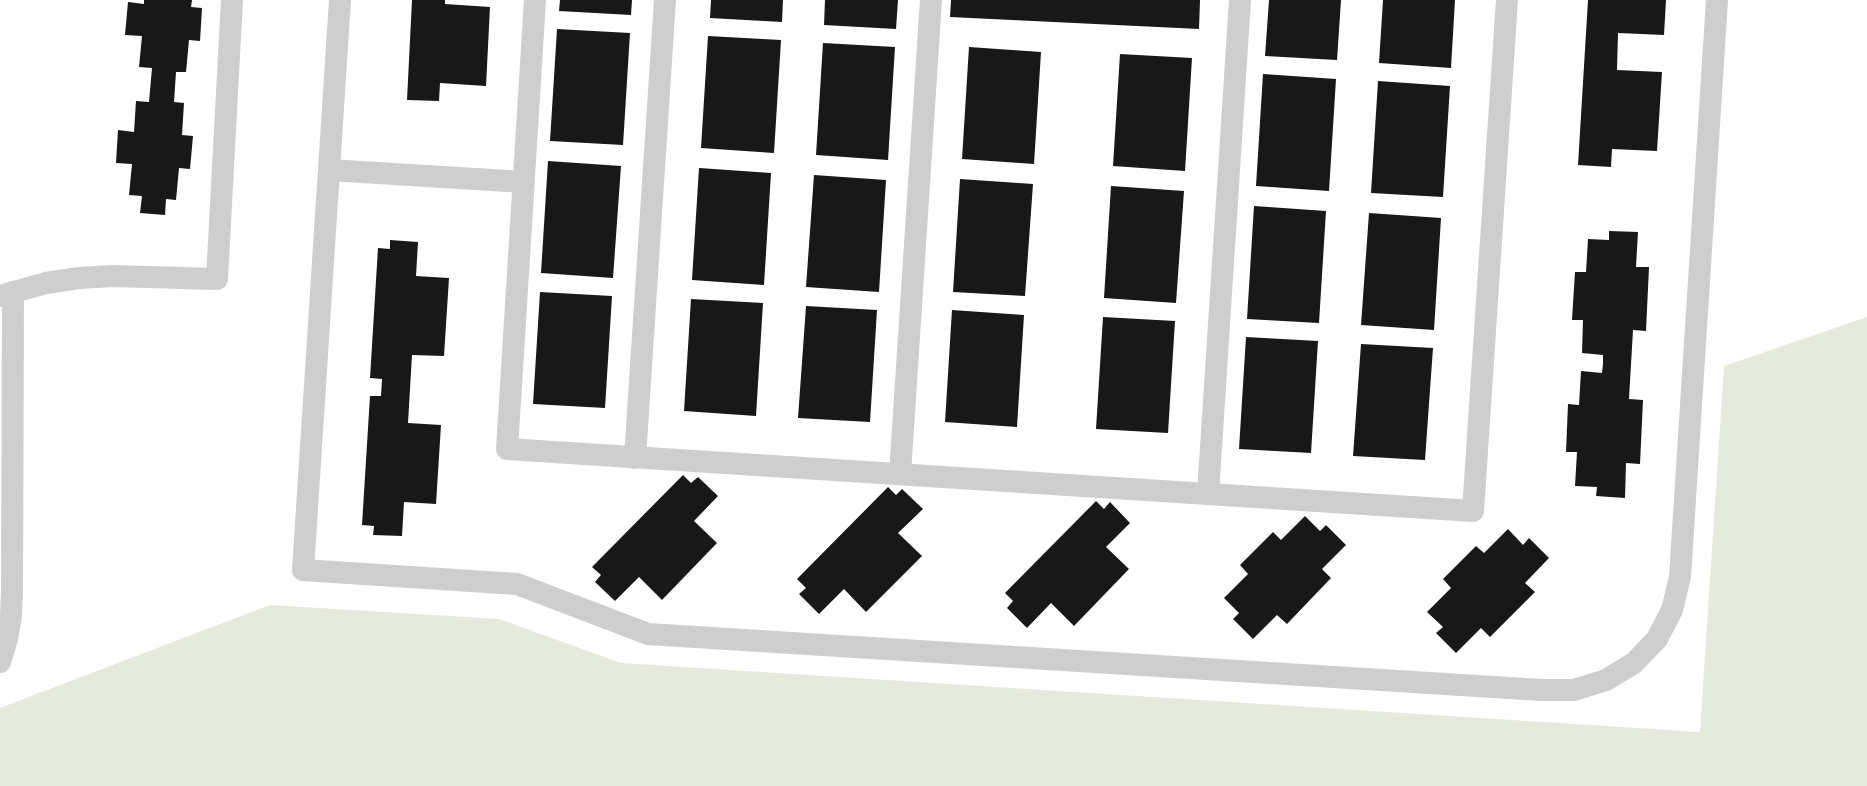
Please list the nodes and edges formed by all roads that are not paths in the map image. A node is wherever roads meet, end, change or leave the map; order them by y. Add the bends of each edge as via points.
1 (232, 0) edge
2 (340, 0) edge
3 (536, 0) edge
4 (665, 0) edge
5 (931, 0) edge
6 (1240, 0) edge
7 (1507, 0) edge
8 (1717, 0) edge
9 (329, 170) junction
10 (524, 182) junction
11 (6, 294) edge
12 (635, 458) junction
13 (900, 474) junction
14 (1208, 494) junction
15 (0, 662) edge

1 - 11 lane via 216,279 113,276 79,278 46,283
2 - 9 lane
3 - 10 lane
4 - 12 lane
5 - 13 lane
6 - 14 lane
7 - 14 lane via 1473,511
8 - 9 lane via 1680,577 1672,610 1657,639 1634,663 1606,680 1574,690 648,634 517,584 303,570
9 - 10 lane
10 - 12 lane via 507,449
11 - 15 lane via 12,592 10,624
12 - 13 lane
13 - 14 lane

